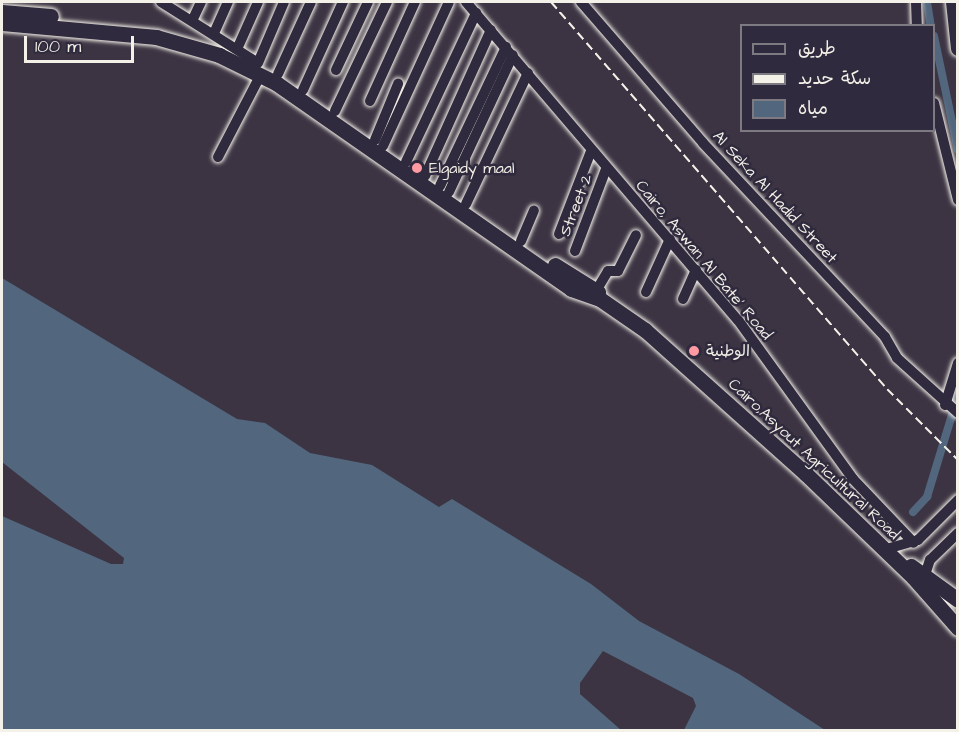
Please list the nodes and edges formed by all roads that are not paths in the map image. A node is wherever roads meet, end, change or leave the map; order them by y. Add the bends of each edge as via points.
1 (161, 2) edge
2 (201, 2) edge
3 (228, 2) edge
4 (258, 2) edge
5 (284, 2) edge
6 (311, 2) edge
7 (343, 2) edge
8 (368, 2) edge
9 (387, 2) edge
10 (415, 2) edge
11 (449, 2) edge
12 (466, 2) edge
13 (581, 2) edge
14 (916, 2) edge
15 (953, 2) edge
16 (173, 4) edge
17 (9, 12) edge
18 (476, 13) junction
19 (193, 19) junction
20 (917, 24) edge
21 (491, 30) junction
22 (215, 31) junction
23 (238, 46) junction
24 (957, 49) edge
25 (510, 51) junction
26 (257, 66) junction
27 (336, 70) dead end
28 (528, 72) junction
29 (278, 74) junction
30 (398, 84) dead end
31 (303, 90) junction
32 (370, 101) dead end
33 (335, 111) junction
34 (935, 111) edge
35 (379, 143) junction
36 (591, 151) junction
37 (218, 157) dead end
38 (406, 162) junction
39 (606, 169) junction
40 (425, 176) junction
41 (445, 189) junction
42 (957, 200) edge
43 (465, 204) junction
44 (534, 211) dead end
45 (559, 234) dead end
46 (636, 235) dead end
47 (670, 239) junction
48 (521, 241) junction
49 (575, 251) dead end
50 (696, 270) junction
51 (596, 291) junction
52 (646, 292) dead end
53 (683, 299) dead end
54 (957, 363) edge
55 (951, 409) edge
56 (957, 500) edge
57 (957, 533) edge
58 (914, 543) junction
59 (890, 548) junction
60 (925, 575) junction
61 (957, 600) edge
62 (957, 628) edge

1 - 16 street
2 - 19 street
3 - 22 street
4 - 23 street
5 - 26 street
6 - 29 street
7 - 31 street
8 - 27 street
9 - 33 street
10 - 32 street
11 - 35 street
12 - 18 street, Cairo, Aswan Al Bate' Road
13 - 55 street, Al Seka Al Hadid Street via 703,143
14 - 20 street
15 - 24 main road
16 - 19 street
17 - 26 highway, Cairo,Asyout Agricultural Road via 142,25
18 - 21 street, Cairo, Aswan Al Bate' Road
18 - 38 street
19 - 22 street
21 - 25 street, Cairo, Aswan Al Bate' Road
21 - 40 street
22 - 23 street
23 - 26 street
25 - 28 street, Cairo, Aswan Al Bate' Road
25 - 41 street
26 - 29 highway, Cairo,Asyout Agricultural Road
26 - 37 street
26 - 62 highway, Cairo,Asyout Agricultural Road via 571,289 600,299 645,330 805,473 913,577
28 - 36 street, Cairo, Aswan Al Bate' Road
28 - 43 street
29 - 31 highway, Cairo,Asyout Agricultural Road
30 - 35 street
31 - 33 highway, Cairo,Asyout Agricultural Road
33 - 35 highway, Cairo,Asyout Agricultural Road
34 - 42 street
35 - 38 highway, Cairo,Asyout Agricultural Road
36 - 39 street, Cairo, Aswan Al Bate' Road
36 - 45 street
38 - 40 highway, Cairo,Asyout Agricultural Road
39 - 47 street, Cairo, Aswan Al Bate' Road
39 - 49 street, Street 2
40 - 41 highway, Cairo,Asyout Agricultural Road
41 - 43 highway, Cairo,Asyout Agricultural Road
43 - 48 highway, Cairo,Asyout Agricultural Road
44 - 48 street
46 - 51 street via 618,270 608,270
47 - 50 street, Cairo, Aswan Al Bate' Road
47 - 52 street
48 - 51 highway, Cairo,Asyout Agricultural Road
50 - 53 street
50 - 58 street, Cairo, Aswan Al Bate' Road via 848,473
51 - 59 highway, Cairo,Asyout Agricultural Road via 697,367
54 - 55 street
56 - 58 street
57 - 60 street via 930,560
58 - 59 street
59 - 60 highway, Cairo,Asyout Agricultural Road
60 - 61 highway, Cairo,Asyout Agricultural Road

